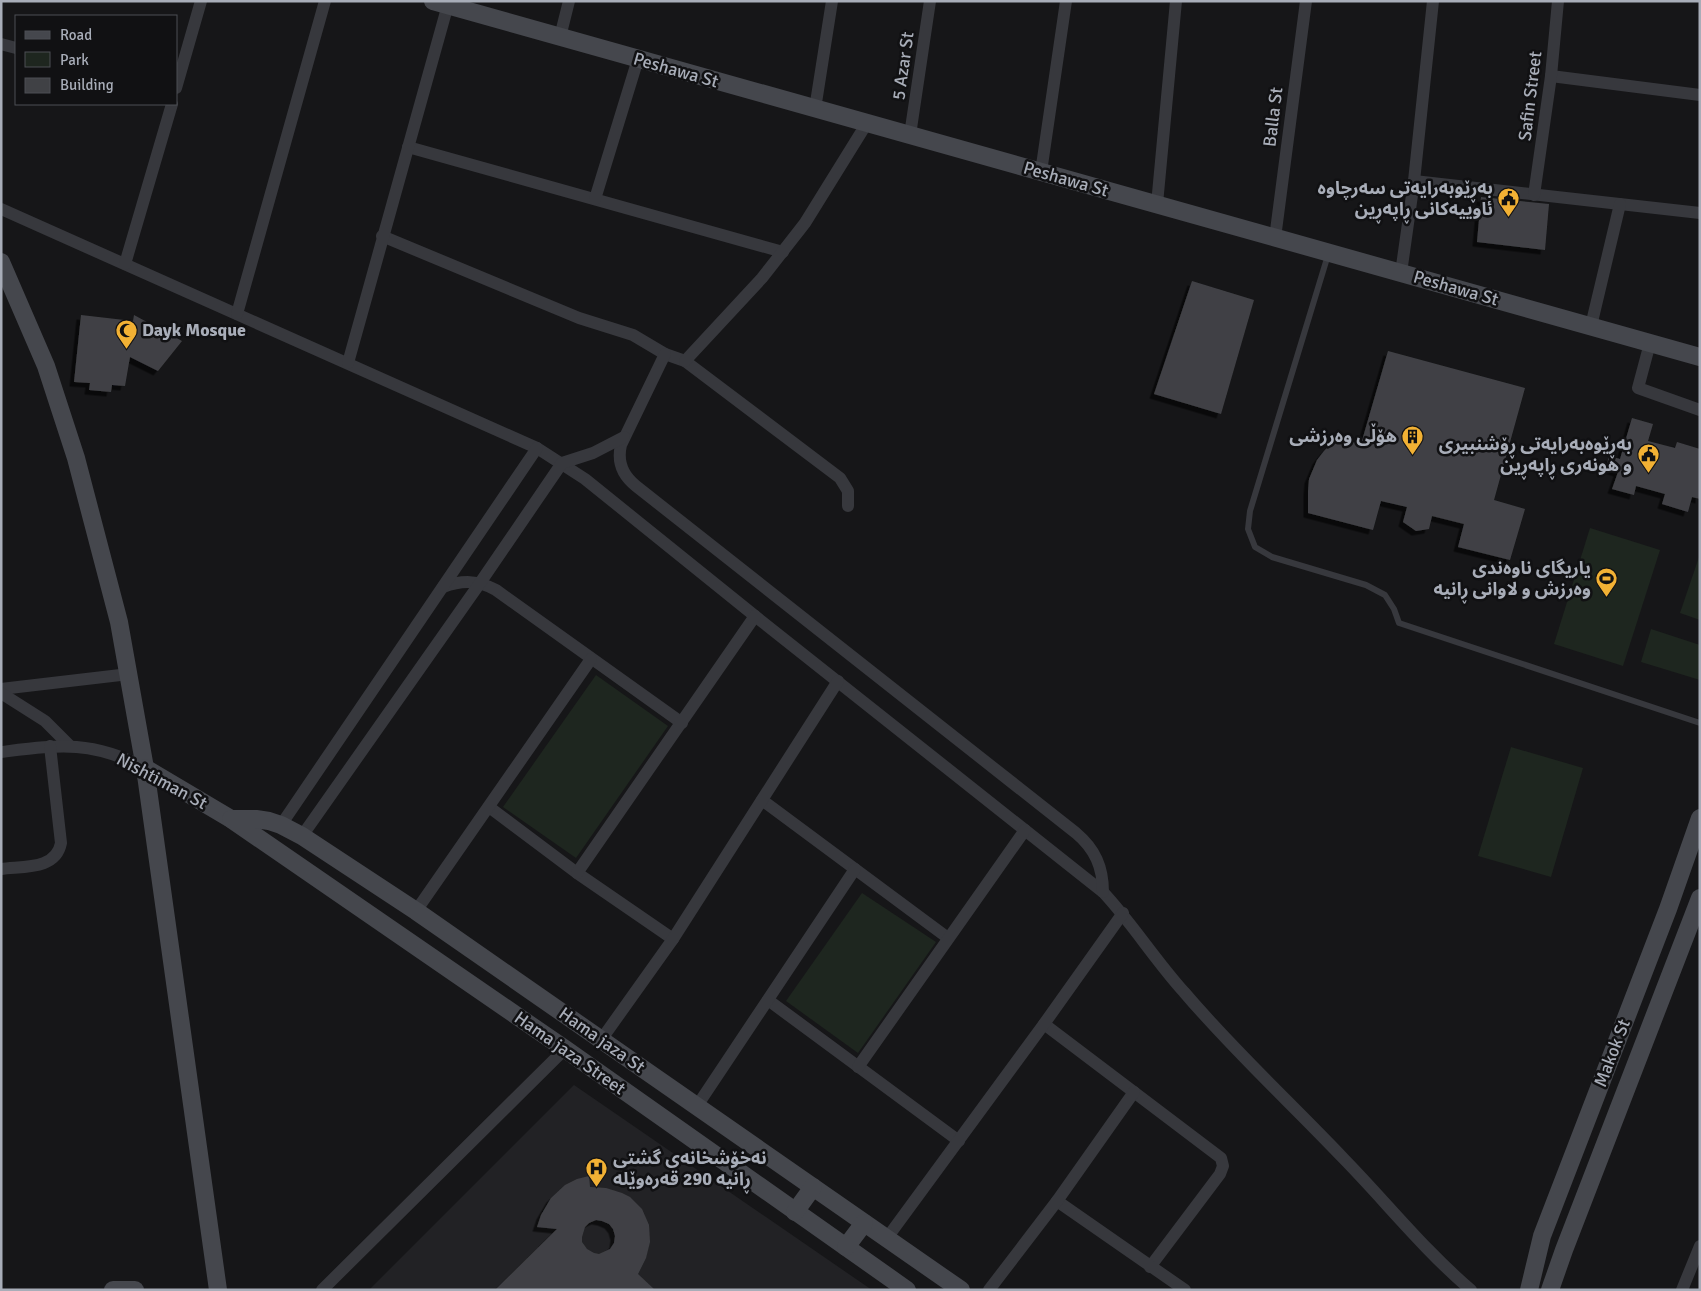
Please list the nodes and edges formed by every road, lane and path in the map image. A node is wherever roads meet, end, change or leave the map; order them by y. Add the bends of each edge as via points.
1 (202, 1) edge
2 (325, 1) edge
3 (569, 1) edge
4 (832, 1) edge
5 (930, 1) edge
6 (1066, 1) edge
7 (1176, 1) edge
8 (1306, 1) edge
9 (1433, 1) edge
10 (1558, 1) edge
11 (443, 3) edge
12 (560, 37) junction
13 (1, 44) edge
14 (15, 48) edge
15 (638, 59) junction
16 (1551, 76) junction
17 (178, 81) edge
18 (1700, 95) edge
19 (172, 105) edge
20 (815, 109) junction
21 (867, 123) junction
22 (910, 135) junction
23 (408, 146) junction
24 (1041, 172) junction
25 (1414, 181) junction
26 (1534, 194) junction
27 (595, 199) junction
28 (1156, 204) junction
29 (1620, 204) junction
30 (1, 209) edge
31 (1700, 213) edge
32 (382, 236) junction
33 (1275, 238) junction
34 (783, 252) junction
35 (1329, 253) junction
36 (1, 262) edge
37 (125, 264) junction
38 (1401, 273) junction
39 (237, 314) junction
40 (1592, 326) junction
41 (1650, 343) junction
42 (665, 354) junction
43 (1700, 357) edge
44 (685, 361) junction
45 (348, 363) junction
46 (1700, 410) edge
47 (624, 437) junction
48 (537, 448) junction
49 (562, 463) junction
50 (848, 506) dead end
51 (480, 583) junction
52 (443, 588) junction
53 (755, 616) junction
54 (591, 659) junction
55 (129, 674) junction
56 (838, 681) junction
57 (1, 689) edge
58 (1, 693) edge
59 (682, 723) junction
60 (1700, 723) edge
61 (50, 746) junction
62 (70, 746) junction
63 (1, 752) edge
64 (145, 768) junction
65 (762, 800) junction
66 (489, 807) junction
67 (1700, 818) edge
68 (231, 819) junction
69 (281, 825) junction
70 (1025, 830) junction
71 (302, 836) junction
72 (1, 869) edge
73 (855, 869) junction
74 (576, 872) junction
75 (1103, 892) junction
76 (1698, 908) edge
77 (416, 911) junction
78 (1123, 913) junction
79 (948, 938) junction
80 (672, 940) junction
81 (768, 1000) junction
82 (1044, 1024) junction
83 (601, 1040) junction
84 (565, 1049) junction
85 (858, 1067) junction
86 (1134, 1092) junction
87 (697, 1106) junction
88 (959, 1140) junction
89 (814, 1187) junction
90 (1057, 1201) junction
91 (796, 1212) junction
92 (864, 1222) junction
93 (887, 1238) junction
94 (1700, 1246) edge
95 (846, 1247) junction
96 (1150, 1267) junction
97 (113, 1290) edge
98 (120, 1290) edge
99 (135, 1290) edge
100 (218, 1290) edge
101 (322, 1290) edge
102 (907, 1290) edge
103 (961, 1290) edge
104 (989, 1290) edge
105 (1184, 1290) edge
106 (1471, 1290) edge
107 (1530, 1290) edge
108 (1550, 1290) edge
109 (1682, 1290) edge

1 - 17 street
2 - 39 street
3 - 12 street
4 - 20 street
5 - 22 street, 5 Azar St
6 - 24 street
7 - 28 street
8 - 33 street, Balla St
9 - 25 street
10 - 16 street, Safin Street
11 - 12 street, Peshawa St
11 - 23 street
12 - 15 street, Peshawa St
13 - 14 street
15 - 20 street, Peshawa St
15 - 27 street
16 - 18 street
16 - 26 street, Safin Street
19 - 37 street
20 - 21 street, Peshawa St
21 - 22 street, Peshawa St
21 - 34 street via 805,223
22 - 24 street, Peshawa St
23 - 27 street
23 - 32 street
24 - 28 street, Peshawa St
25 - 26 street
25 - 38 street
26 - 29 street
27 - 34 street
28 - 33 street, Peshawa St
29 - 31 street
29 - 40 street
30 - 37 street
32 - 42 street via 579,318 633,334
32 - 45 street
33 - 35 street, Peshawa St
34 - 44 street
35 - 38 street, Peshawa St
35 - 60 lane via 1250,511 1248,530 1255,547 1272,557 1366,585 1385,595 1399,623
36 - 55 street via 46,366 76,458 119,622
37 - 39 street
38 - 40 street, Peshawa St
39 - 45 street
40 - 41 street, Peshawa St
41 - 43 street, Peshawa St
41 - 46 street via 1638,388
42 - 44 street
42 - 47 street
44 - 50 street via 840,478 848,491
45 - 48 street
47 - 49 street via 593,453
47 - 75 street via 619,461 630,481 1080,836 1098,861
48 - 49 street
48 - 52 street
49 - 51 street
49 - 53 street
51 - 52 street via 461,582
51 - 54 street via 496,590
51 - 71 street
52 - 69 street
53 - 56 street
53 - 59 street
54 - 59 street
54 - 66 street
55 - 57 street
55 - 64 street
56 - 65 street
56 - 70 street
58 - 62 street via 45,720
59 - 74 street
61 - 62 street, Nishtiman St
61 - 63 street, Nishtiman St
61 - 72 street via 60,848 54,858 45,863
62 - 64 street, Nishtiman St via 108,752
64 - 68 street, Nishtiman St
64 - 100 street
65 - 73 street
65 - 80 street
66 - 74 street
66 - 77 street
67 - 107 street, Makok St via 1542,1236
68 - 69 street, Hama jaza St via 256,819
68 - 84 street, Hama jaza Street
69 - 71 street, Hama jaza St
70 - 75 street
70 - 79 street
71 - 77 street, Hama jaza St
73 - 79 street
73 - 81 street
74 - 80 street
75 - 78 street
76 - 108 street, Makok St
77 - 83 street, Hama jaza St
78 - 82 street
78 - 106 street via 1200,1010
79 - 85 street
80 - 83 street
81 - 85 street
81 - 87 street
82 - 86 street
82 - 88 street
83 - 87 street, Hama jaza St
84 - 91 street, Hama jaza Street
84 - 101 street
85 - 88 street
86 - 90 street
86 - 96 street via 1218,1155 1223,1166
87 - 89 street, Hama jaza St
88 - 93 street
89 - 91 street
89 - 92 street, Hama jaza St
90 - 96 street
90 - 104 street
91 - 95 street, Hama jaza Street
92 - 93 street, Hama jaza St
92 - 95 street
93 - 103 street, Hama jaza St
94 - 109 street
95 - 102 street, Hama jaza Street
96 - 105 street
97 - 98 street
98 - 99 street

